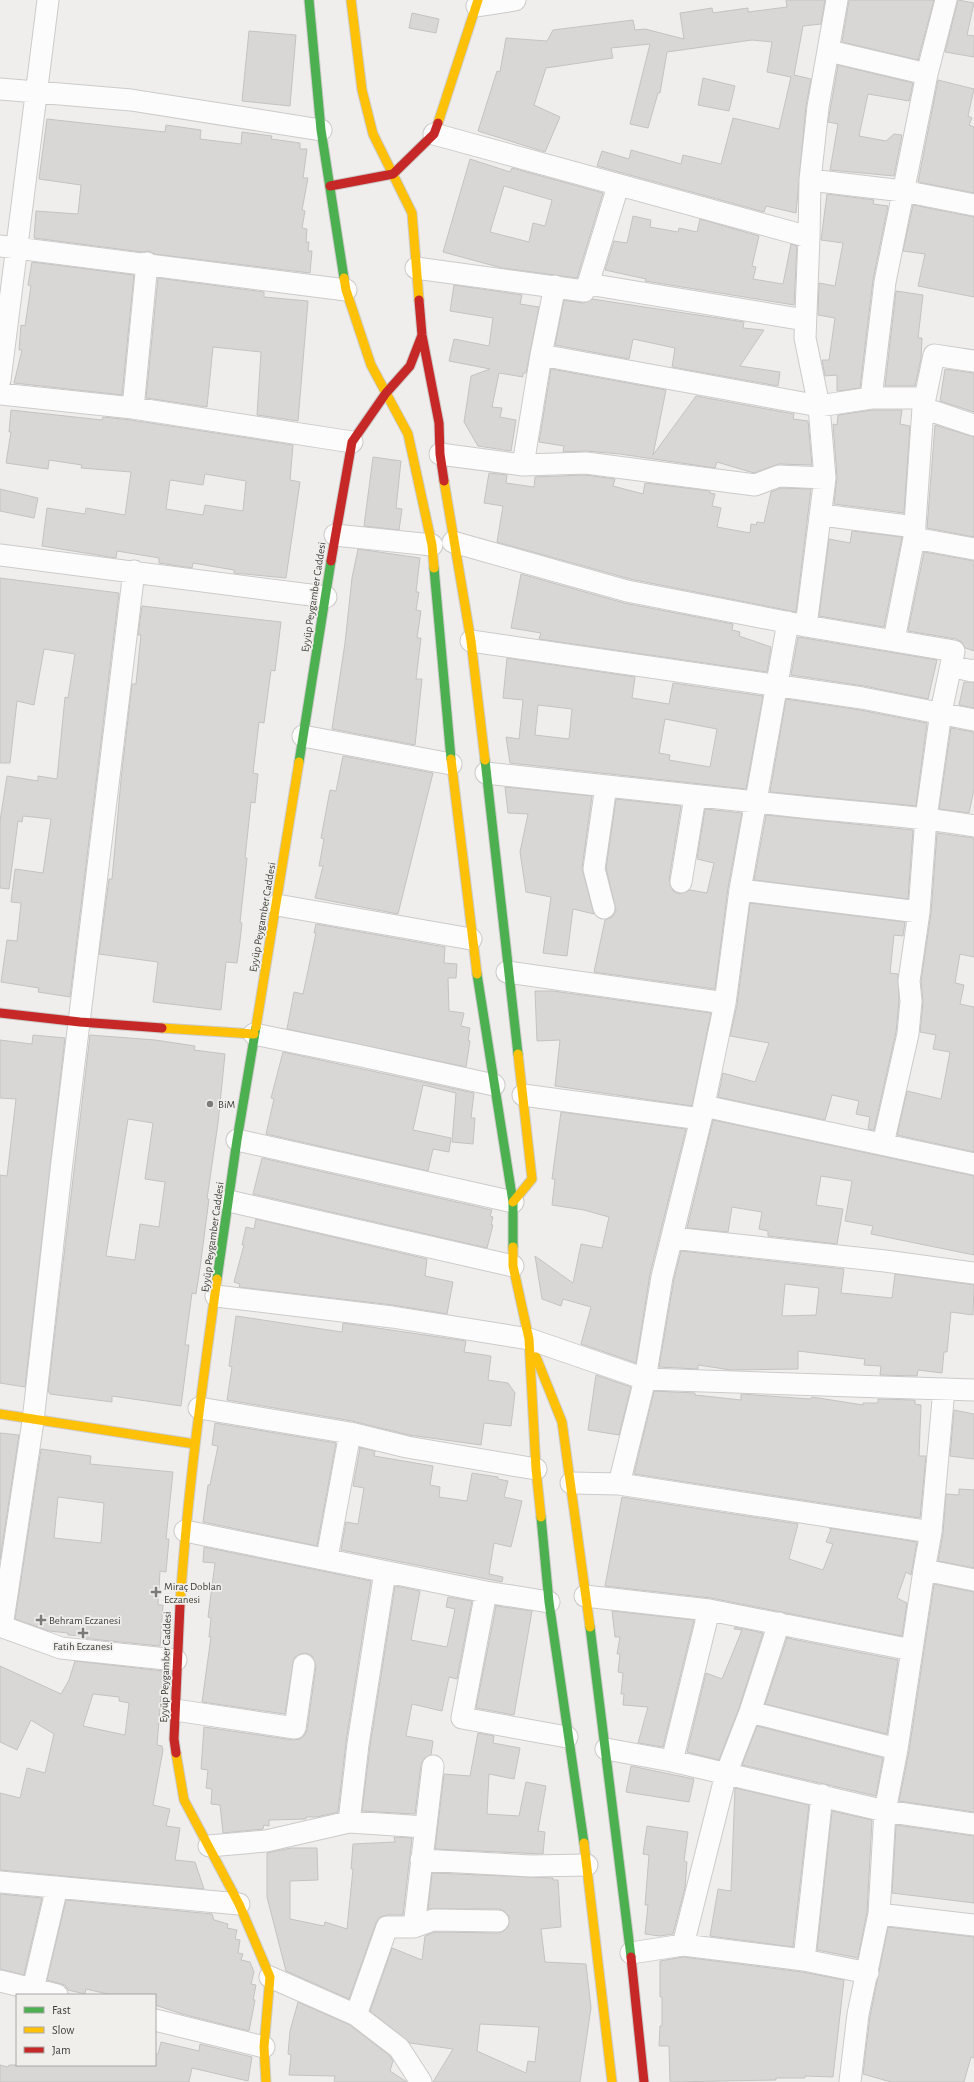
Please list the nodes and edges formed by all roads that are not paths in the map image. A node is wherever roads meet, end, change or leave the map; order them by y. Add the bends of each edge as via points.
1 (48, 0) edge
2 (309, 0) edge
3 (352, 0) edge
4 (515, 0) edge
5 (837, 0) edge
6 (946, 0) edge
7 (477, 3) edge
8 (828, 51) junction
9 (927, 74) junction
10 (0, 89) edge
11 (36, 92) junction
12 (322, 130) junction
13 (434, 134) junction
14 (393, 174) junction
15 (810, 180) junction
16 (330, 186) junction
17 (618, 186) junction
18 (903, 191) junction
19 (974, 206) edge
20 (809, 237) junction
21 (8, 247) edge
22 (147, 263) junction
23 (416, 268) junction
24 (588, 284) junction
25 (555, 286) junction
26 (346, 290) junction
27 (805, 320) junction
28 (422, 335) junction
29 (541, 356) junction
30 (974, 361) edge
31 (0, 380) edge
32 (386, 393) junction
33 (0, 394) edge
34 (871, 398) junction
35 (924, 403) junction
36 (819, 406) junction
37 (133, 408) junction
38 (974, 425) edge
39 (352, 442) junction
40 (440, 454) junction
41 (523, 465) junction
42 (825, 478) junction
43 (822, 515) junction
44 (915, 532) junction
45 (335, 535) junction
46 (453, 542) junction
47 (432, 545) junction
48 (974, 549) edge
49 (0, 555) edge
50 (134, 571) junction
51 (326, 597) junction
52 (797, 624) junction
53 (894, 640) junction
54 (471, 641) junction
55 (951, 666) junction
56 (974, 670) edge
57 (778, 684) junction
58 (942, 712) junction
59 (974, 720) edge
60 (303, 736) junction
61 (451, 764) junction
62 (486, 773) junction
63 (606, 786) junction
64 (695, 796) junction
65 (757, 802) junction
66 (926, 818) junction
67 (974, 826) edge
68 (681, 882) dead end
69 (740, 890) junction
70 (277, 904) junction
71 (604, 908) dead end
72 (919, 912) junction
73 (471, 939) junction
74 (507, 972) junction
75 (725, 1003) junction
76 (0, 1013) edge
77 (80, 1022) junction
78 (254, 1034) junction
79 (494, 1085) junction
80 (523, 1095) junction
81 (702, 1113) junction
82 (237, 1140) junction
83 (883, 1144) junction
84 (974, 1164) edge
85 (229, 1201) junction
86 (513, 1202) junction
87 (672, 1238) junction
88 (513, 1266) junction
89 (974, 1273) edge
90 (216, 1296) junction
91 (529, 1339) junction
92 (645, 1379) junction
93 (944, 1389) junction
94 (974, 1390) edge
95 (199, 1408) junction
96 (0, 1414) edge
97 (33, 1421) junction
98 (350, 1433) junction
99 (195, 1444) junction
100 (536, 1469) junction
101 (571, 1483) junction
102 (619, 1484) junction
103 (185, 1531) junction
104 (931, 1532) junction
105 (327, 1558) junction
106 (924, 1570) junction
107 (385, 1572) junction
108 (974, 1580) edge
109 (486, 1592) junction
110 (585, 1596) junction
111 (549, 1602) junction
112 (709, 1610) junction
113 (779, 1623) junction
114 (1, 1626) edge
115 (912, 1650) junction
116 (176, 1660) junction
117 (304, 1665) dead end
118 (175, 1710) junction
119 (750, 1712) junction
120 (567, 1737) junction
121 (606, 1749) junction
122 (897, 1749) junction
123 (672, 1761) junction
124 (433, 1766) dead end
125 (726, 1774) junction
126 (822, 1795) junction
127 (885, 1811) junction
128 (350, 1822) junction
129 (974, 1824) edge
130 (425, 1827) junction
131 (209, 1846) junction
132 (421, 1860) junction
133 (587, 1865) junction
134 (0, 1882) edge
135 (57, 1887) junction
136 (239, 1904) junction
137 (879, 1914) junction
138 (498, 1921) dead end
139 (974, 1925) edge
140 (414, 1927) junction
141 (683, 1945) junction
142 (631, 1953) junction
143 (804, 1960) junction
144 (868, 1973) junction
145 (270, 1977) junction
146 (0, 1981) edge
147 (33, 1989) junction
148 (53, 1994) edge
149 (356, 2014) junction
150 (156, 2020) edge
151 (264, 2047) junction
152 (266, 2082) edge
153 (422, 2082) edge
154 (612, 2082) edge
155 (644, 2082) edge
156 (850, 2082) edge

1 - 11 street
2 - 12 street
3 - 14 street via 362,90 373,134
4 - 7 street
5 - 8 street
6 - 9 street
7 - 13 street
8 - 9 street
8 - 15 street via 818,107
9 - 18 street
10 - 11 street
11 - 12 street via 132,100
11 - 21 street
12 - 16 street
13 - 14 street
13 - 17 street
14 - 16 street
14 - 23 street via 412,214
15 - 18 street
15 - 20 street
16 - 26 street
17 - 20 street
17 - 24 street
18 - 19 street
18 - 34 street via 885,282
20 - 27 street
21 - 22 street
21 - 31 street
22 - 26 street
22 - 37 street
23 - 25 street
23 - 28 street
24 - 25 street via 584,291
24 - 27 street
25 - 29 street
26 - 32 street via 371,365
27 - 36 street via 805,338
28 - 32 street, Eyyüp Peygamber Caddesi via 410,366
28 - 40 street via 439,423
29 - 36 street
29 - 41 street
30 - 35 street via 934,354
32 - 39 street, Eyyüp Peygamber Caddesi
32 - 47 street via 408,434
33 - 37 street
34 - 35 street
34 - 36 street
35 - 38 street
35 - 44 street
36 - 42 street
37 - 39 street
39 - 45 street, Eyyüp Peygamber Caddesi
40 - 41 street
40 - 46 street
41 - 42 street via 586,464 754,485 779,476
42 - 43 street
43 - 44 street
43 - 52 street
44 - 48 street
44 - 53 street
45 - 47 street
45 - 51 street, Eyyüp Peygamber Caddesi
46 - 52 street via 627,591
46 - 54 street
47 - 61 street
49 - 50 street
50 - 51 street
50 - 77 street
51 - 60 street, Eyyüp Peygamber Caddesi
52 - 53 street
52 - 57 street
53 - 55 street via 954,651
54 - 57 street
54 - 62 street
55 - 56 street
55 - 58 street
57 - 58 street
57 - 65 street
58 - 59 street
58 - 66 street
60 - 61 street
60 - 70 street, Eyyüp Peygamber Caddesi
61 - 73 street
62 - 63 street
62 - 74 street
63 - 64 street
63 - 71 street via 594,869
64 - 65 street
64 - 68 street
65 - 66 street
65 - 69 street
66 - 67 street
66 - 72 street
69 - 72 street
69 - 75 street
70 - 73 street
70 - 78 street, Eyyüp Peygamber Caddesi
72 - 83 street via 909,981 911,1001 908,1034
73 - 79 street
74 - 75 street
74 - 80 street
75 - 81 street
76 - 77 street
77 - 78 street
77 - 97 street
78 - 79 street
78 - 82 street, Eyyüp Peygamber Caddesi
79 - 86 street
80 - 81 street
80 - 86 street via 532,1179
81 - 83 street
81 - 87 street
82 - 85 street, Eyyüp Peygamber Caddesi
82 - 86 street
83 - 84 street
85 - 88 street
85 - 90 street, Eyyüp Peygamber Caddesi
86 - 88 street
87 - 89 street
87 - 92 street via 662,1277
88 - 91 street
90 - 91 street via 392,1317
90 - 95 street, Eyyüp Peygamber Caddesi
91 - 92 street
91 - 100 street
91 - 101 street via 562,1422
92 - 93 street
92 - 102 street
93 - 94 street
93 - 104 street
95 - 98 street
95 - 99 street, Eyyüp Peygamber Caddesi
96 - 97 street
97 - 99 street
97 - 114 street
98 - 100 street
98 - 105 street
99 - 103 street, Eyyüp Peygamber Caddesi
100 - 111 street
101 - 102 street
101 - 110 street
102 - 104 street
103 - 105 street
103 - 116 street, Eyyüp Peygamber Caddesi
104 - 106 street
105 - 107 street
106 - 108 street
106 - 115 street
107 - 109 street
107 - 128 street via 358,1744
109 - 111 street
109 - 120 street via 462,1718
110 - 112 street
110 - 121 street
111 - 120 street
112 - 113 street
112 - 123 street
113 - 115 street
113 - 119 street
114 - 116 street via 61,1648
115 - 122 street
116 - 118 street, Eyyüp Peygamber Caddesi
117 - 118 street via 295,1728
118 - 131 street, Eyyüp Peygamber Caddesi via 174,1739 184,1800
119 - 122 street
119 - 125 street
120 - 133 street
121 - 123 street
121 - 142 street
122 - 127 street
123 - 125 street
124 - 130 street
125 - 126 street
125 - 141 street
126 - 127 street
126 - 143 street
127 - 129 street
127 - 137 street
128 - 130 street
128 - 131 street via 266,1841
130 - 132 street
131 - 136 street, Eyyüp Peygamber Caddesi
132 - 133 street via 531,1866
132 - 140 street
133 - 154 street
134 - 135 street
135 - 136 street
135 - 147 street
136 - 145 street, Eyyüp Peygamber Caddesi
137 - 139 street
137 - 144 street
138 - 140 street via 433,1920
140 - 149 street via 387,1927
141 - 142 street
141 - 143 street
142 - 155 street
143 - 144 street
144 - 156 street via 858,2014
145 - 149 street
145 - 151 street, Eyyüp Peygamber Caddesi
146 - 147 street
147 - 148 street
149 - 153 street via 399,2048
150 - 151 street
151 - 152 street, Eyyüp Peygamber Caddesi

